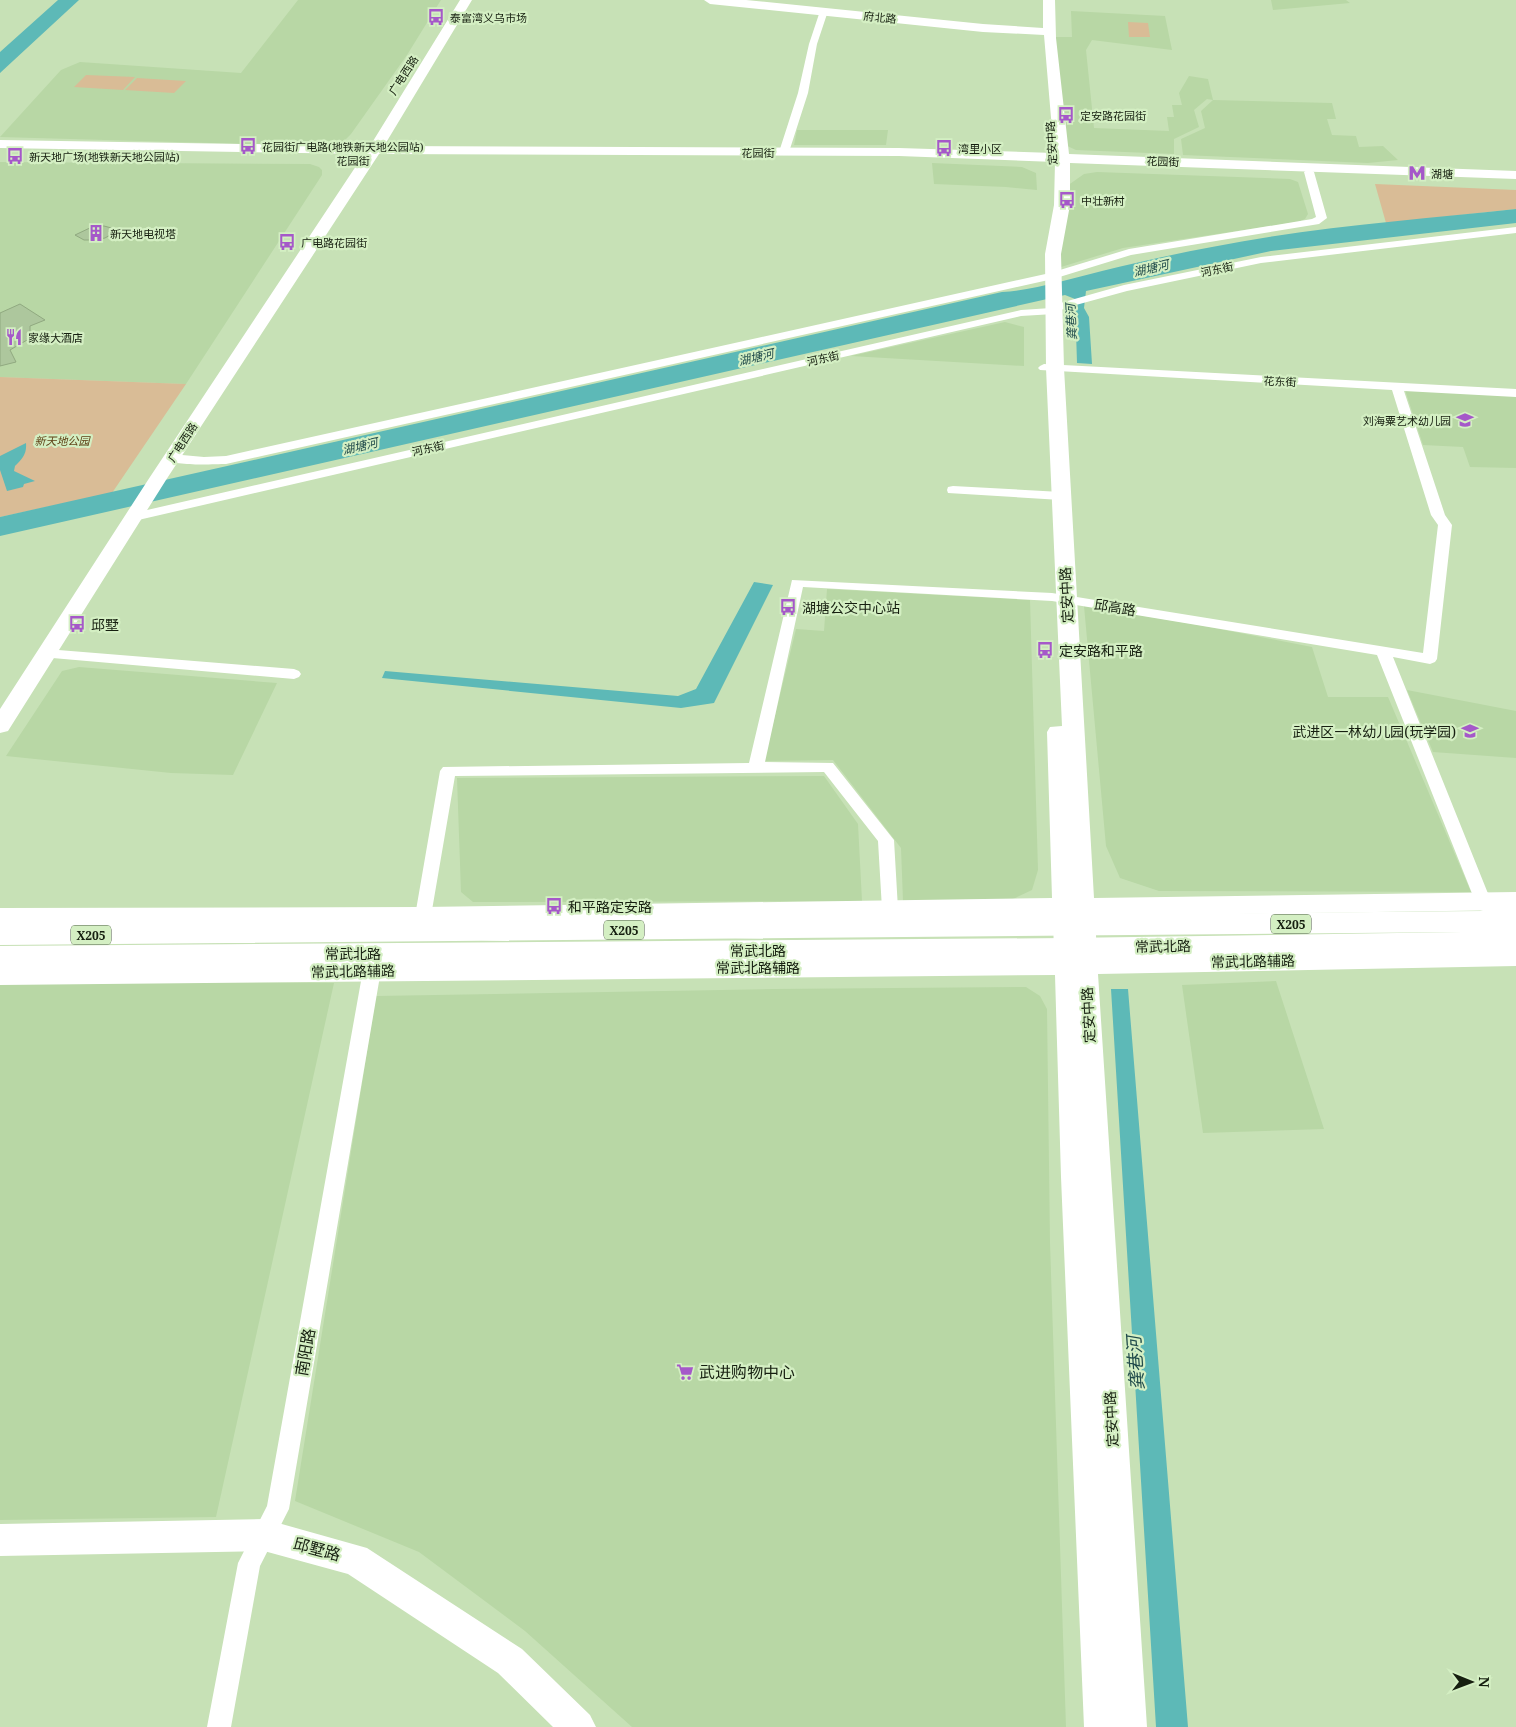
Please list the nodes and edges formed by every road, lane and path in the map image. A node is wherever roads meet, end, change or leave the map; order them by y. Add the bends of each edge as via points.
1 (452, 0) edge
2 (466, 0) edge
3 (710, 0) edge
4 (1040, 0) edge
5 (1048, 0) edge
6 (824, 12) junction
7 (1045, 32) junction
8 (427, 38) dead end
9 (365, 134) dead end
10 (0, 144) edge
11 (0, 152) edge
12 (784, 152) junction
13 (371, 155) junction
14 (349, 160) junction
15 (1057, 160) junction
16 (1309, 172) junction
17 (1516, 175) edge
18 (1516, 180) edge
19 (1516, 230) edge
20 (296, 242) dead end
21 (1047, 280) junction
22 (1050, 307) junction
23 (1050, 368) junction
24 (1396, 387) junction
25 (1516, 393) edge
26 (171, 458) junction
27 (953, 490) dead end
28 (1055, 496) junction
29 (131, 513) junction
30 (1059, 598) junction
31 (1383, 652) junction
32 (46, 654) junction
33 (294, 674) dead end
34 (0, 696) edge
35 (0, 726) edge
36 (756, 767) junction
37 (1483, 901) junction
38 (1516, 901) edge
39 (890, 910) junction
40 (1516, 912) edge
41 (217, 915) junction
42 (0, 916) edge
43 (423, 916) junction
44 (248, 933) junction
45 (182, 934) junction
46 (0, 936) edge
47 (1075, 937) junction
48 (1515, 941) edge
49 (684, 950) junction
50 (629, 951) junction
51 (405, 952) junction
52 (334, 953) junction
53 (0, 956) edge
54 (654, 968) junction
55 (372, 970) junction
56 (0, 974) edge
57 (264, 1535) junction
58 (0, 1540) edge
59 (219, 1727) edge
60 (578, 1727) edge
61 (1102, 1727) edge
62 (1129, 1727) edge

1 - 8 main road
2 - 13 main road, 广电西路
3 - 6 main road, 府北路
4 - 7 main road, 定安中路
5 - 7 main road, 定安中路
6 - 7 main road, 府北路
6 - 12 street via 813,44 804,93
7 - 15 main road, 定安中路
9 - 14 main road
10 - 14 main road, 花园街
11 - 14 main road, 花园街
12 - 13 main road, 花园街
12 - 15 main road, 花园街 via 898,152
13 - 14 main road, 花园街
13 - 15 main road, 花园街
13 - 26 main road, 广电西路
15 - 16 main road, 花园街
15 - 17 main road, 花园街
15 - 21 main road, 定安中路
16 - 18 main road, 花园街
16 - 21 street via 1322,218 1315,222 1129,252
19 - 22 street, 河东街 via 1261,260
20 - 29 main road, 广电西路 via 138,484
21 - 22 main road, 定安中路
21 - 26 street via 226,460
22 - 23 main road, 定安中路
22 - 29 street, 河东街
23 - 24 street, 花东街
23 - 28 main road, 定安中路
24 - 25 street, 花东街
24 - 31 street, 邱高路 via 1438,515 1445,525 1430,659
26 - 29 main road, 广电西路
27 - 28 street
28 - 30 main road, 定安中路
29 - 32 main road, 广电西路
29 - 34 main road, 广电西路
30 - 31 street, 邱高路
30 - 36 street, 邱高路 via 797,583
30 - 47 main road, 定安中路
31 - 37 street
32 - 33 street
32 - 35 main road, 广电西路
36 - 39 street via 828,767 886,840
36 - 43 street via 448,771
37 - 38 main road, 常武北路辅路
37 - 40 main road
37 - 47 main road, 常武北路辅路
39 - 43 main road, 常武北路辅路
39 - 47 main road, 常武北路辅路
41 - 42 main road, 常武北路辅路
41 - 43 main road, 常武北路辅路
41 - 44 main road
41 - 45 main road
44 - 45 main road, 常武北路 / X205
44 - 47 main road, 常武北路 / X205
45 - 46 main road, 常武北路 / X205
47 - 48 main road, 常武北路 / X205
47 - 49 main road, 常武北路 / X205
47 - 54 main road, 常武北路辅路
47 - 61 main road, 定安中路
47 - 62 main road, 定安中路
49 - 50 main road, 常武北路 / X205
49 - 54 main road
50 - 51 main road, 常武北路 / X205
50 - 54 main road
51 - 52 main road, 常武北路 / X205
51 - 55 main road
52 - 53 main road, 常武北路 / X205
52 - 55 main road
54 - 55 main road, 常武北路辅路
55 - 56 main road, 常武北路辅路
55 - 57 street, 南阳路 via 278,1510
57 - 58 main road, 邱墅路
57 - 59 street, 南阳路 via 249,1563
57 - 60 main road, 邱墅路 via 355,1560 510,1661

